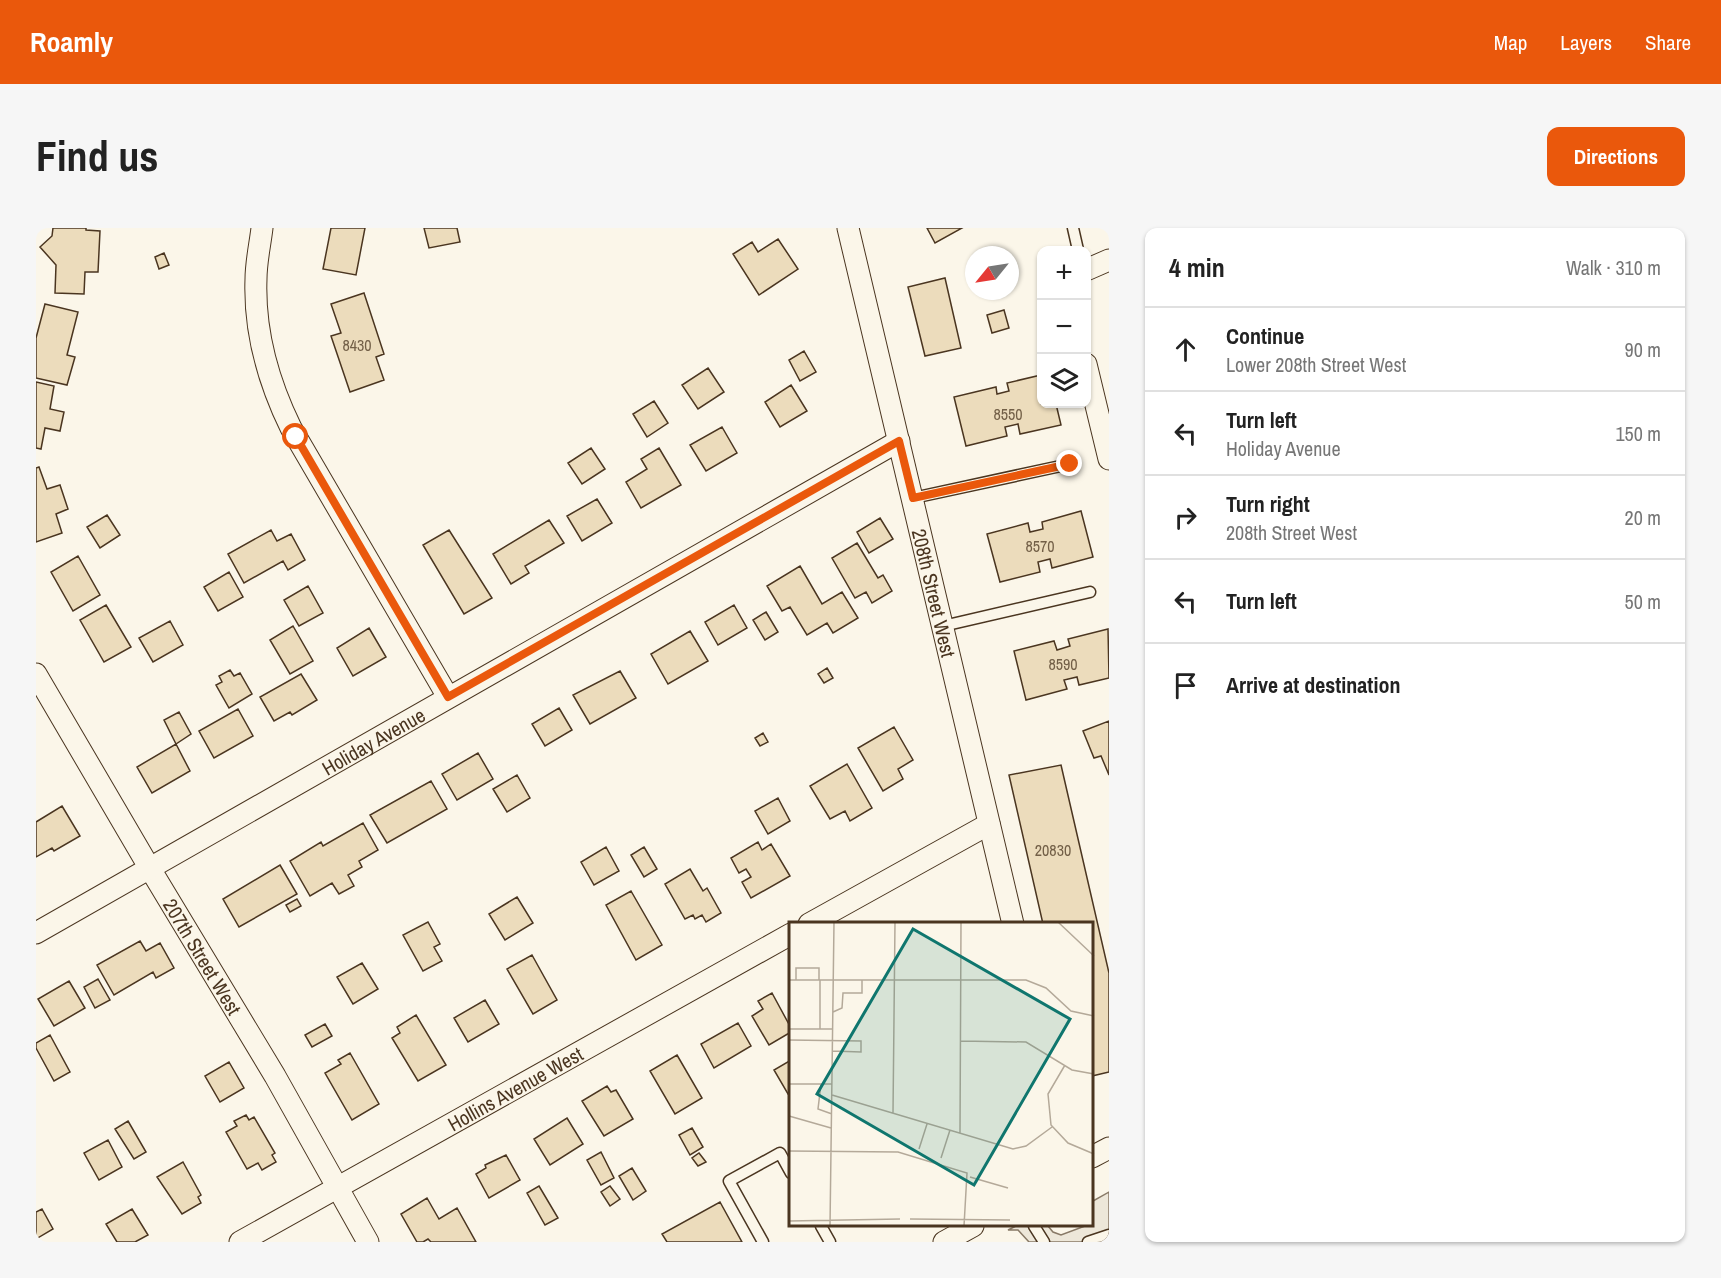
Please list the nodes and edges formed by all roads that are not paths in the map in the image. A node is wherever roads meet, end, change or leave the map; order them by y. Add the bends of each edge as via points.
1 (262, 228) edge
2 (848, 228) edge
3 (1073, 228) edge
4 (1077, 246) edge
5 (1109, 260) edge
6 (1091, 268) edge
7 (1091, 385) edge
8 (899, 441) junction
9 (1109, 459) edge
10 (1070, 464) dead end
11 (913, 498) junction
12 (1090, 592) dead end
13 (943, 626) junction
14 (36, 674) edge
15 (448, 697) junction
16 (989, 824) junction
17 (149, 867) junction
18 (813, 922) edge
19 (1012, 922) edge
20 (36, 933) edge
21 (789, 935) edge
22 (1109, 1148) edge
23 (1094, 1156) edge
24 (789, 1169) edge
25 (337, 1187) junction
26 (822, 1227) edge
27 (971, 1227) edge
28 (1035, 1227) edge
29 (1109, 1235) edge
30 (240, 1242) edge
31 (368, 1242) edge
32 (763, 1242) edge
33 (830, 1242) edge
34 (944, 1242) edge
35 (1044, 1242) edge
36 (1088, 1242) edge

1 - 15 street via 256,278 258,323 262,352 277,400
2 - 8 street, 208th Street West
3 - 4 lane
5 - 6 street
7 - 9 street
8 - 11 street, 208th Street West
8 - 15 street, Holiday Avenue
10 - 11 lane
11 - 13 street, 208th Street West
12 - 13 lane
13 - 16 street, 208th Street West
14 - 17 street, 207th Street West
15 - 17 street, Holiday Avenue
16 - 18 street
16 - 19 street, 208th Street West
17 - 20 street, Holiday Avenue
17 - 25 street, 207th Street West
21 - 25 street, Hollins Avenue West
22 - 23 street
24 - 32 lane via 780,1153 729,1181
25 - 30 street, Hollins Avenue West
25 - 31 street, 207th Street West
26 - 33 lane
27 - 34 street
28 - 35 lane
29 - 36 lane

